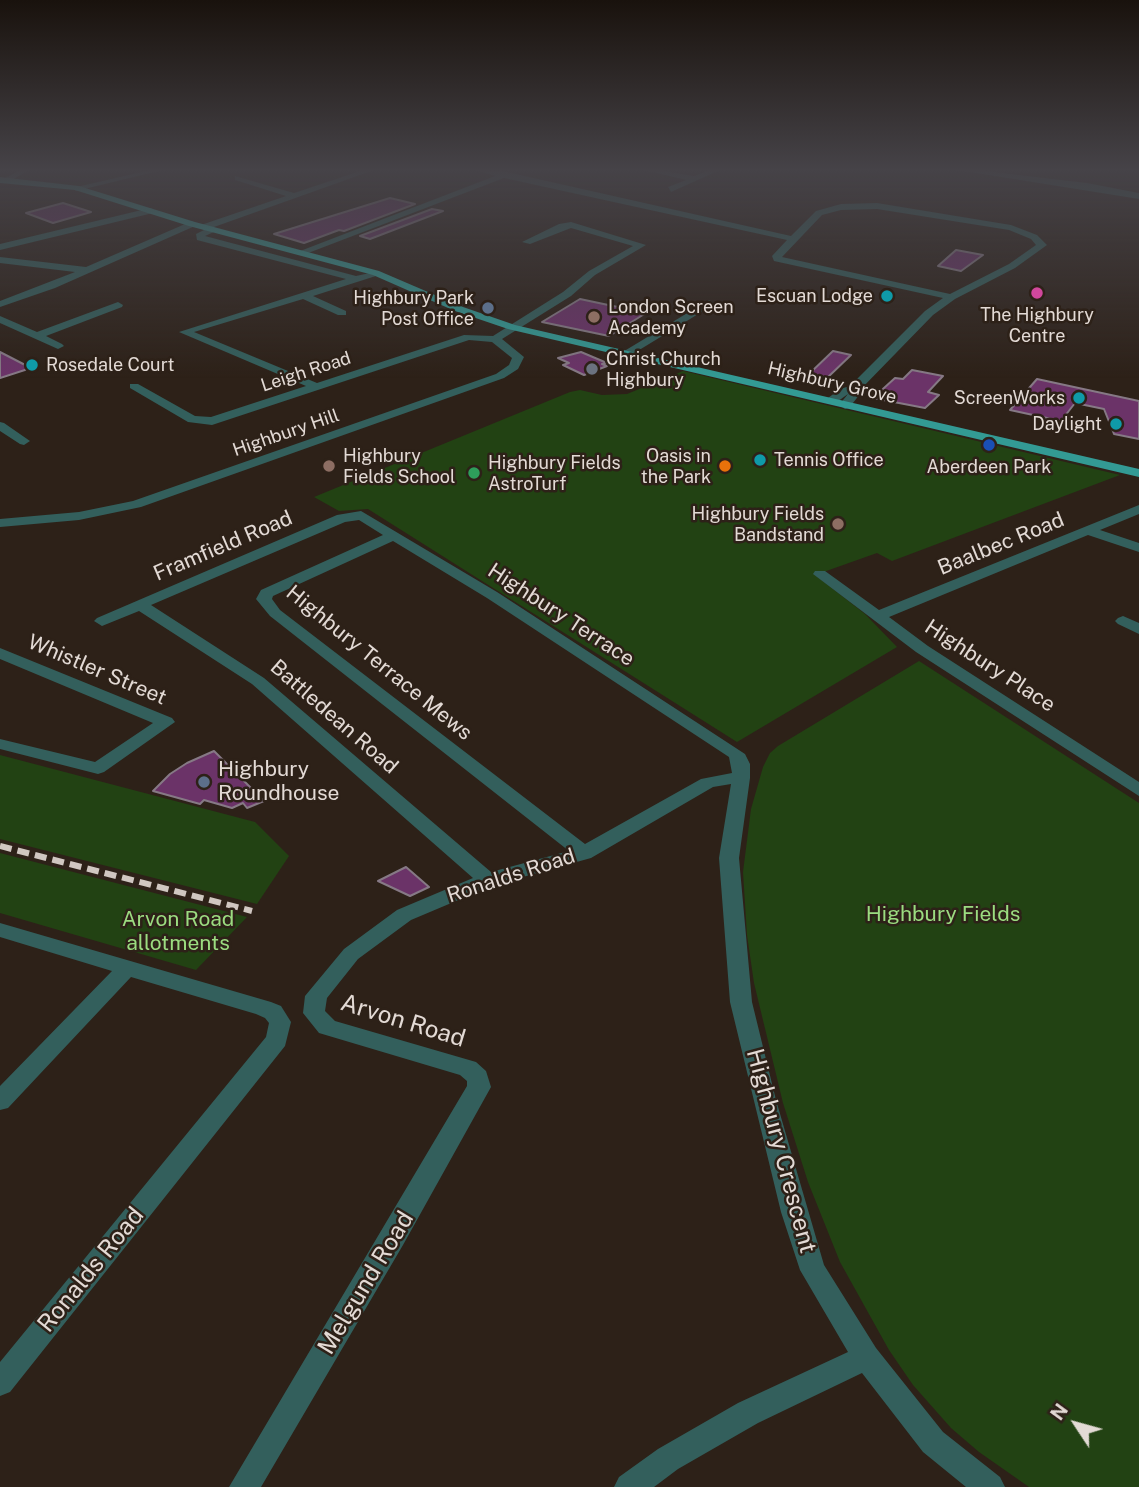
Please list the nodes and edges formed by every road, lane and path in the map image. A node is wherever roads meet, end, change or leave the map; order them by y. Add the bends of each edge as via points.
1 (32, 239) edge
2 (157, 239) edge
3 (205, 239) edge
4 (250, 239) edge
5 (336, 239) edge
6 (533, 239) edge
7 (625, 239) edge
8 (793, 239) edge
9 (1036, 239) edge
10 (527, 242) dead end
11 (0, 247) edge
12 (300, 253) junction
13 (0, 260) edge
14 (88, 270) junction
15 (376, 273) junction
16 (357, 279) junction
17 (0, 295) edge
18 (303, 296) junction
19 (21, 297) junction
20 (951, 297) junction
21 (709, 303) dead end
22 (0, 304) edge
23 (118, 305) dead end
24 (342, 313) dead end
25 (0, 319) edge
26 (515, 327) junction
27 (36, 335) junction
28 (495, 339) junction
29 (58, 346) dead end
30 (627, 354) junction
31 (134, 386) dead end
32 (318, 387) junction
33 (854, 389) junction
34 (830, 401) junction
35 (845, 405) junction
36 (0, 426) edge
37 (24, 441) dead end
38 (1139, 473) edge
39 (1139, 509) edge
40 (361, 515) joint
41 (0, 523) edge
42 (1090, 531) junction
43 (394, 535) junction
44 (1139, 548) edge
45 (820, 574) dead end
46 (140, 604) junction
47 (1139, 613) edge
48 (878, 616) junction
49 (102, 621) dead end
50 (1139, 629) edge
51 (0, 653) edge
52 (0, 744) edge
53 (736, 754) joint
54 (741, 778) junction
55 (1139, 790) edge
56 (584, 853) junction
57 (487, 880) junction
58 (0, 930) edge
59 (127, 968) junction
60 (314, 1013) joint
61 (478, 1077) joint
62 (0, 1101) edge
63 (866, 1357) junction
64 (0, 1383) edge
65 (244, 1487) edge
66 (629, 1487) edge
67 (990, 1487) edge

1 - 11 street
2 - 14 street
3 - 16 street
4 - 12 main road, Highbury Grove
5 - 12 street
6 - 10 street
7 - 26 street via 642,244 592,272
8 - 20 street via 778,259
9 - 20 street via 1042,245 1012,266
12 - 15 main road, Highbury Grove
13 - 14 street
14 - 19 street
15 - 16 street
15 - 26 main road, Highbury Grove via 469,313
16 - 18 street
17 - 19 street
18 - 24 street
18 - 32 street via 184,332
19 - 22 street
20 - 33 street via 929,313
21 - 30 street
23 - 27 street
25 - 27 street
26 - 28 street
26 - 30 main road, Highbury Grove
27 - 29 street
28 - 32 street, Leigh Road via 471,336
28 - 41 street, Highbury Hill via 515,352 518,361 509,372 136,504 79,516
30 - 34 main road, Highbury Grove
31 - 32 street, Leigh Road via 204,422
33 - 34 street
33 - 35 street
34 - 35 main road, Highbury Grove
35 - 38 main road, Highbury Grove
36 - 37 street
39 - 42 street, Baalbec Road
40 - 43 street, Highbury Terrace
40 - 46 street, Framfield Road via 342,517
42 - 44 street
42 - 48 street, Baalbec Road
43 - 53 street, Highbury Terrace
43 - 56 street, Highbury Terrace Mews via 266,593 264,599 275,613
45 - 48 street, Highbury Place
46 - 49 street, Framfield Road
46 - 57 street, Battledean Road via 258,681
47 - 50 street via 1123,621
48 - 55 street, Highbury Place
51 - 52 street, Whistler Street via 166,722 98,768
53 - 54 street, Highbury Crescent
54 - 56 street, Ronalds Road via 719,779 690,792
54 - 63 street, Highbury Crescent via 729,858 744,1014 813,1269
56 - 57 street, Ronalds Road
57 - 60 street, Ronalds Road via 404,915 365,943 316,996
58 - 59 street
59 - 62 street
59 - 64 street, Ronalds Road via 273,1012 280,1023 277,1040
60 - 61 street, Arvon Road via 327,1027 468,1068
61 - 65 street, Melgund Road via 480,1087
63 - 66 street via 748,1413
63 - 67 street, Highbury Crescent via 933,1442

